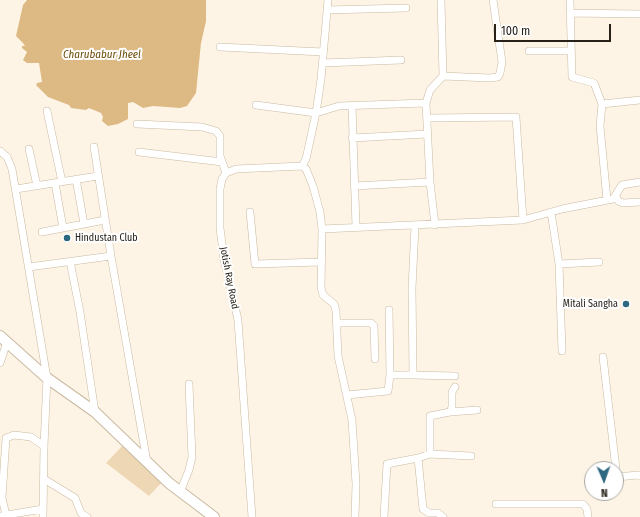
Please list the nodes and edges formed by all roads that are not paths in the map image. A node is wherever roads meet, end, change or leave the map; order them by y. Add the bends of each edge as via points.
1 (328, 0) edge
2 (441, 0) edge
3 (493, 0) edge
4 (570, 0) edge
5 (406, 8) dead end
6 (327, 10) junction
7 (570, 13) junction
8 (640, 14) edge
9 (220, 47) dead end
10 (529, 51) dead end
11 (572, 51) junction
12 (323, 52) junction
13 (401, 60) dead end
14 (323, 63) junction
15 (443, 76) junction
16 (640, 100) edge
17 (426, 103) junction
18 (602, 104) junction
19 (256, 105) dead end
20 (352, 106) junction
21 (47, 111) dead end
22 (316, 112) junction
23 (427, 118) junction
24 (137, 124) dead end
25 (427, 134) junction
26 (352, 138) junction
27 (94, 147) dead end
28 (29, 149) dead end
29 (0, 151) edge
30 (139, 152) dead end
31 (222, 162) junction
32 (302, 166) junction
33 (226, 173) junction
34 (98, 176) junction
35 (76, 179) junction
36 (59, 182) junction
37 (430, 182) junction
38 (640, 182) edge
39 (37, 186) junction
40 (354, 186) junction
41 (16, 189) junction
42 (616, 196) junction
43 (607, 200) junction
44 (640, 202) edge
45 (250, 212) dead end
46 (551, 212) junction
47 (105, 220) junction
48 (522, 220) junction
49 (84, 224) junction
50 (435, 225) junction
51 (415, 226) junction
52 (356, 227) junction
53 (64, 228) junction
54 (322, 229) junction
55 (42, 232) dead end
56 (111, 256) junction
57 (70, 262) junction
58 (320, 262) junction
59 (599, 262) dead end
60 (559, 264) junction
61 (29, 267) junction
62 (389, 310) dead end
63 (337, 323) junction
64 (4, 339) edge
65 (562, 351) dead end
66 (603, 357) dead end
67 (375, 359) dead end
68 (0, 362) edge
69 (390, 375) junction
70 (413, 375) junction
71 (455, 376) dead end
72 (47, 378) junction
73 (189, 384) dead end
74 (455, 387) dead end
75 (347, 395) junction
76 (477, 410) dead end
77 (95, 412) junction
78 (450, 412) junction
79 (44, 446) junction
80 (430, 454) junction
81 (471, 456) dead end
82 (418, 458) junction
83 (615, 461) edge
84 (147, 464) junction
85 (624, 476) edge
86 (640, 476) edge
87 (44, 479) junction
88 (180, 492) junction
89 (496, 504) dead end
90 (43, 509) junction
91 (3, 516) edge
92 (43, 517) edge
93 (87, 517) edge
94 (214, 517) edge
95 (252, 517) edge
96 (355, 517) edge
97 (384, 517) edge
98 (442, 517) edge
99 (588, 517) edge

1 - 6 street
2 - 15 street
3 - 15 street via 502,62 498,77
4 - 7 street
5 - 6 street
6 - 12 street
7 - 8 street
7 - 11 street
9 - 12 street
10 - 11 street
11 - 18 street via 572,77 594,83
12 - 14 street
13 - 14 street
14 - 22 street
15 - 17 street via 430,90
16 - 18 street
17 - 20 street
17 - 23 street
18 - 43 street via 600,126
19 - 22 street
20 - 22 street via 331,107
20 - 26 street
21 - 36 street
22 - 32 street via 306,159
23 - 25 street
23 - 48 street via 516,117
24 - 31 street via 202,127 216,131 220,136
25 - 26 street
25 - 37 street
26 - 40 street
27 - 34 street
28 - 39 street
29 - 41 street via 9,160
30 - 31 street
31 - 33 street
32 - 33 street via 236,169
32 - 54 street via 306,169 313,186
33 - 95 street, Jotish Ray Road via 220,189 220,228 224,259 238,320
34 - 35 street
34 - 47 street
35 - 36 street
35 - 49 street
36 - 39 street
36 - 53 street
37 - 40 street
37 - 50 street
38 - 42 street via 622,185
39 - 41 street
40 - 52 street
41 - 61 street
42 - 43 street
42 - 44 street via 618,201 624,203
43 - 46 street
45 - 58 street via 255,264
46 - 48 street
46 - 60 street
47 - 49 street
47 - 56 street
48 - 50 street
49 - 53 street
50 - 51 street
51 - 52 street
51 - 70 street via 412,288
52 - 54 street
53 - 55 street
54 - 58 street
56 - 57 street
56 - 84 street
57 - 61 street
57 - 77 street
58 - 63 street via 321,288 323,295 334,304
59 - 60 street
60 - 65 street
61 - 72 street
62 - 69 street
63 - 67 street via 371,323 374,326
63 - 75 street via 338,356
64 - 68 street
64 - 72 main road
66 - 83 street
69 - 70 street
69 - 75 street via 388,390
70 - 71 street
72 - 77 main road
72 - 79 street
73 - 88 street via 192,457 190,470
74 - 78 street
75 - 96 street via 352,420 356,484
76 - 78 street
77 - 84 main road
78 - 80 street via 430,416
79 - 87 street
79 - 91 street via 32,437 10,435 6,438
80 - 81 street
80 - 82 street
82 - 97 street via 388,464
82 - 98 street via 423,509 429,513 438,513
84 - 88 main road
85 - 86 street
87 - 90 street
87 - 93 street via 75,498 81,514
88 - 94 main road
89 - 99 street via 583,504
90 - 91 street
90 - 92 street

